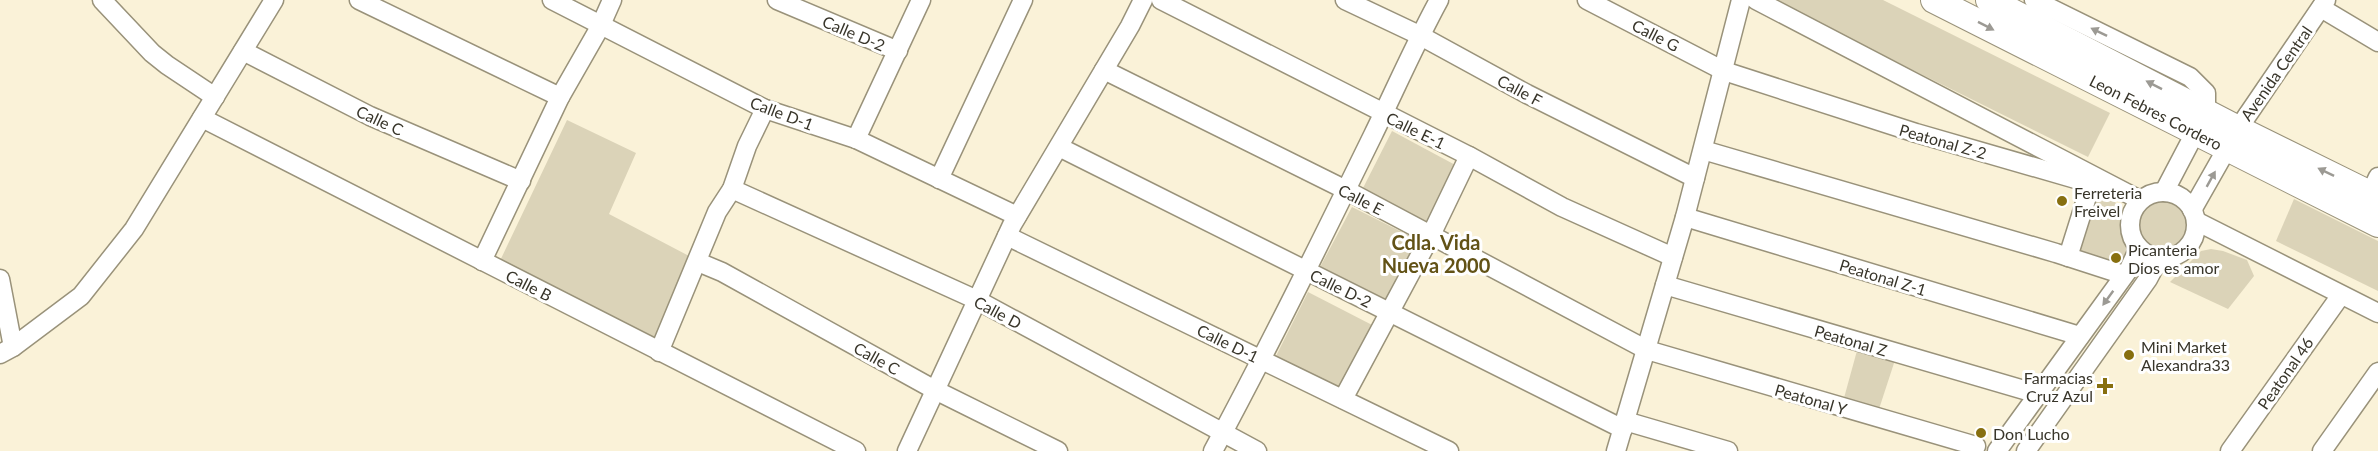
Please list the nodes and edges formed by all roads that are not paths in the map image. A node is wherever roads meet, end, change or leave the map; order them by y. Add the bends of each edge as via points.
1 (102, 0) edge
2 (274, 0) edge
3 (359, 0) edge
4 (552, 0) edge
5 (612, 0) edge
6 (777, 0) edge
7 (921, 0) edge
8 (1023, 0) edge
9 (1143, 0) edge
10 (1161, 0) edge
11 (1345, 0) edge
12 (1439, 0) edge
13 (1587, 0) edge
14 (1741, 0) edge
15 (1756, 0) edge
16 (1934, 0) edge
17 (1989, 0) edge
18 (2324, 4) edge
19 (2043, 13) edge
20 (600, 27) junction
21 (1419, 35) junction
22 (2378, 42) edge
23 (243, 51) junction
24 (898, 51) junction
25 (1104, 70) junction
26 (1724, 71) junction
27 (215, 97) junction
28 (560, 97) junction
29 (765, 109) junction
30 (1384, 114) junction
31 (202, 118) junction
32 (2201, 122) junction
33 (2232, 138) junction
34 (856, 139) junction
35 (1059, 147) junction
36 (1703, 150) junction
37 (1469, 156) junction
38 (1695, 178) junction
39 (939, 179) junction
40 (521, 181) junction
41 (732, 189) junction
42 (1346, 190) junction
43 (2375, 190) edge
44 (2164, 192) junction
45 (2140, 200) junction
46 (2194, 215) junction
47 (1017, 216) junction
48 (1685, 217) junction
49 (2378, 224) edge
50 (1431, 235) junction
51 (1007, 236) junction
52 (2139, 248) junction
53 (1673, 256) junction
54 (2068, 257) junction
55 (2159, 258) junction
56 (482, 261) junction
57 (698, 262) junction
58 (1306, 270) junction
59 (2124, 275) junction
60 (0, 279) edge
61 (1665, 285) junction
62 (2341, 295) junction
63 (977, 300) junction
64 (1389, 312) junction
65 (2378, 313) edge
66 (2080, 336) junction
67 (7, 350) edge
68 (1647, 350) junction
69 (659, 352) junction
70 (1262, 359) junction
71 (2378, 372) edge
72 (935, 390) junction
73 (2038, 394) junction
74 (1343, 399) junction
75 (1624, 425) junction
76 (1223, 433) junction
77 (1976, 446) dead end
78 (856, 451) edge
79 (907, 451) edge
80 (1058, 451) edge
81 (1213, 451) edge
82 (1257, 451) edge
83 (1449, 451) edge
84 (1616, 451) edge
85 (1728, 451) edge
86 (1997, 451) edge
87 (2026, 451) edge
88 (2230, 451) edge
89 (2322, 451) edge

1 - 27 street via 152,53
2 - 23 street
3 - 28 street
4 - 20 street, Calle D-1
5 - 20 street
6 - 24 street, Calle D-2
7 - 24 street
8 - 39 street
9 - 25 street
10 - 30 street, Calle E-1
11 - 21 street, Calle F
12 - 21 street
13 - 26 street, Calle G
14 - 26 street
15 - 45 street
16 -> 32 street, Leon Febres Cordero
17 - 19 street, Leon Febres Cordero
18 - 22 street
18 - 33 street, Avenida Central
32 -> 19 street, Leon Febres Cordero
20 - 28 street
20 - 29 street, Calle D-1
21 - 30 street
21 - 38 street, Calle F
23 - 27 street
23 - 40 street, Calle C via 370,116
24 - 34 street
25 - 35 street
25 - 42 street, Calle E
26 - 36 street
26 - 54 street, Peatonal Z-2 via 1916,134 2090,184
27 - 31 street
28 - 40 street
29 - 34 street, Calle D-1
29 - 41 street
30 - 37 street, Calle E-1
30 - 42 street
31 - 56 street, Calle B
31 - 67 street via 135,229 81,296
32 - 33 street, Leon Febres Cordero
32 - 44 street
43 -> 33 street, Leon Febres Cordero
46 -> 33 street, Avenida Central
33 - 49 street, Leon Febres Cordero
34 - 39 street, Calle D-1
35 - 47 street
35 - 58 street, Calle D-2
36 - 38 street
36 - 54 street
37 - 50 street
37 - 53 street, Calle E-1 via 1562,207
38 - 48 street
39 - 47 street, Calle D-1
40 - 56 street
41 - 57 street via 717,212
41 - 63 street, Calle D
42 - 50 street, Calle E
42 - 58 street
44 - 45 street
44 - 46 street via 2181,197
45 - 52 street via 2129,226
46 - 55 street via 2195,233 2190,244 2171,257
46 - 62 street
47 - 51 street
48 - 53 street
48 - 66 street, Peatonal Z-1
50 - 64 street
50 - 68 street, Calle E
51 - 63 street
51 - 70 street, Calle D-1
52 - 55 street
52 - 59 street
53 - 61 street
54 - 59 street
55 - 87 street
56 - 69 street, Calle B
57 - 69 street
57 - 72 street, Calle C
58 - 64 street, Calle D-2
58 - 70 street
59 -> 66 street
60 - 67 street
61 - 68 street
61 - 73 street, Peatonal Z
62 - 65 street
62 - 88 street, Peatonal 46
63 - 72 street
63 - 76 street, Calle D
64 - 74 street
64 - 75 street, Calle D-2
66 - 73 street
68 - 75 street
68 - 77 street, Peatonal Y
69 - 78 street, Calle B
70 - 74 street, Calle D-1
70 - 76 street
71 - 89 street
72 - 79 street
72 - 80 street, Calle C
73 - 86 street
74 - 83 street, Calle D-1
75 - 84 street
75 - 85 street, Calle D-2
76 - 81 street
76 - 82 street, Calle D

